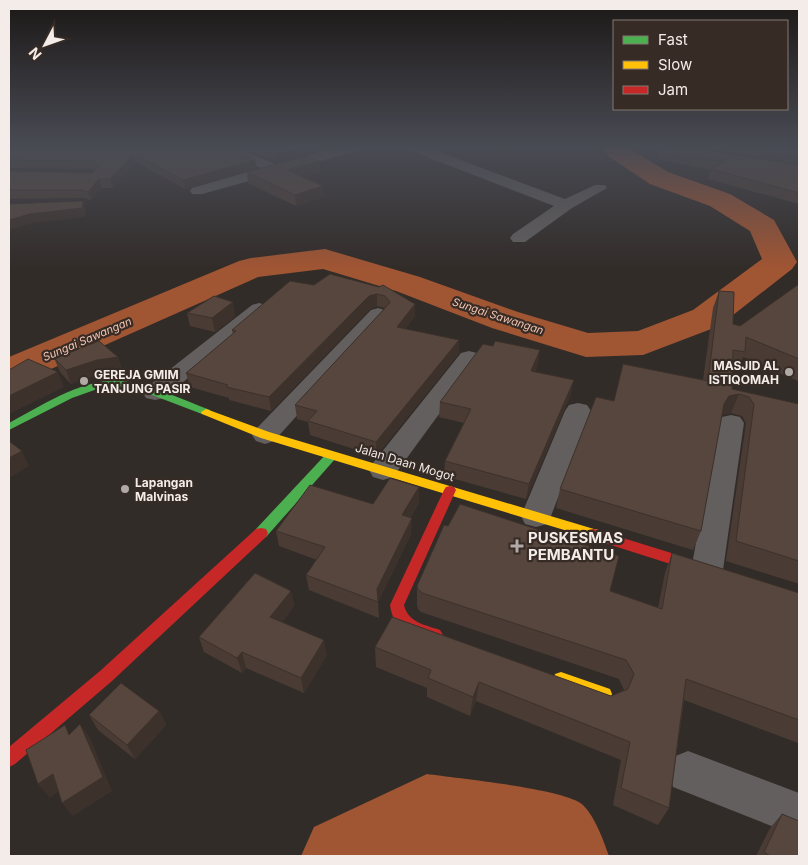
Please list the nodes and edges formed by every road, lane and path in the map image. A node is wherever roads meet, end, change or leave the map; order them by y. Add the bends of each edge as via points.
1 (210, 187) edge
2 (522, 187) edge
3 (600, 188) dead end
4 (197, 191) dead end
5 (566, 204) junction
6 (519, 238) dead end
7 (273, 299) edge
8 (378, 314) edge
9 (469, 358) dead end
10 (155, 393) junction
11 (578, 410) dead end
12 (731, 423) dead end
13 (9, 427) edge
14 (265, 435) junction
15 (332, 455) junction
16 (383, 470) junction
17 (450, 490) junction
18 (536, 516) junction
19 (712, 571) joint
20 (445, 638) edge
21 (548, 674) edge
22 (604, 694) edge
23 (9, 758) edge
24 (688, 772) dead end
25 (799, 815) edge

1 - 4 street
2 - 5 street
3 - 5 street
5 - 6 street
7 - 10 street
8 - 14 street
9 - 16 street
10 - 13 street, Jalan Daan Mogot via 125,384 103,384 83,390
10 - 14 street, Jalan Daan Mogot
11 - 18 street
12 - 19 street
14 - 15 street, Jalan Daan Mogot
15 - 16 street, Jalan Daan Mogot
15 - 23 street via 269,526 106,676
16 - 17 street, Jalan Daan Mogot
17 - 18 street, Jalan Daan Mogot
17 - 20 street via 396,612 408,626
18 - 19 street, Jalan Daan Mogot
21 - 22 street
24 - 25 street

